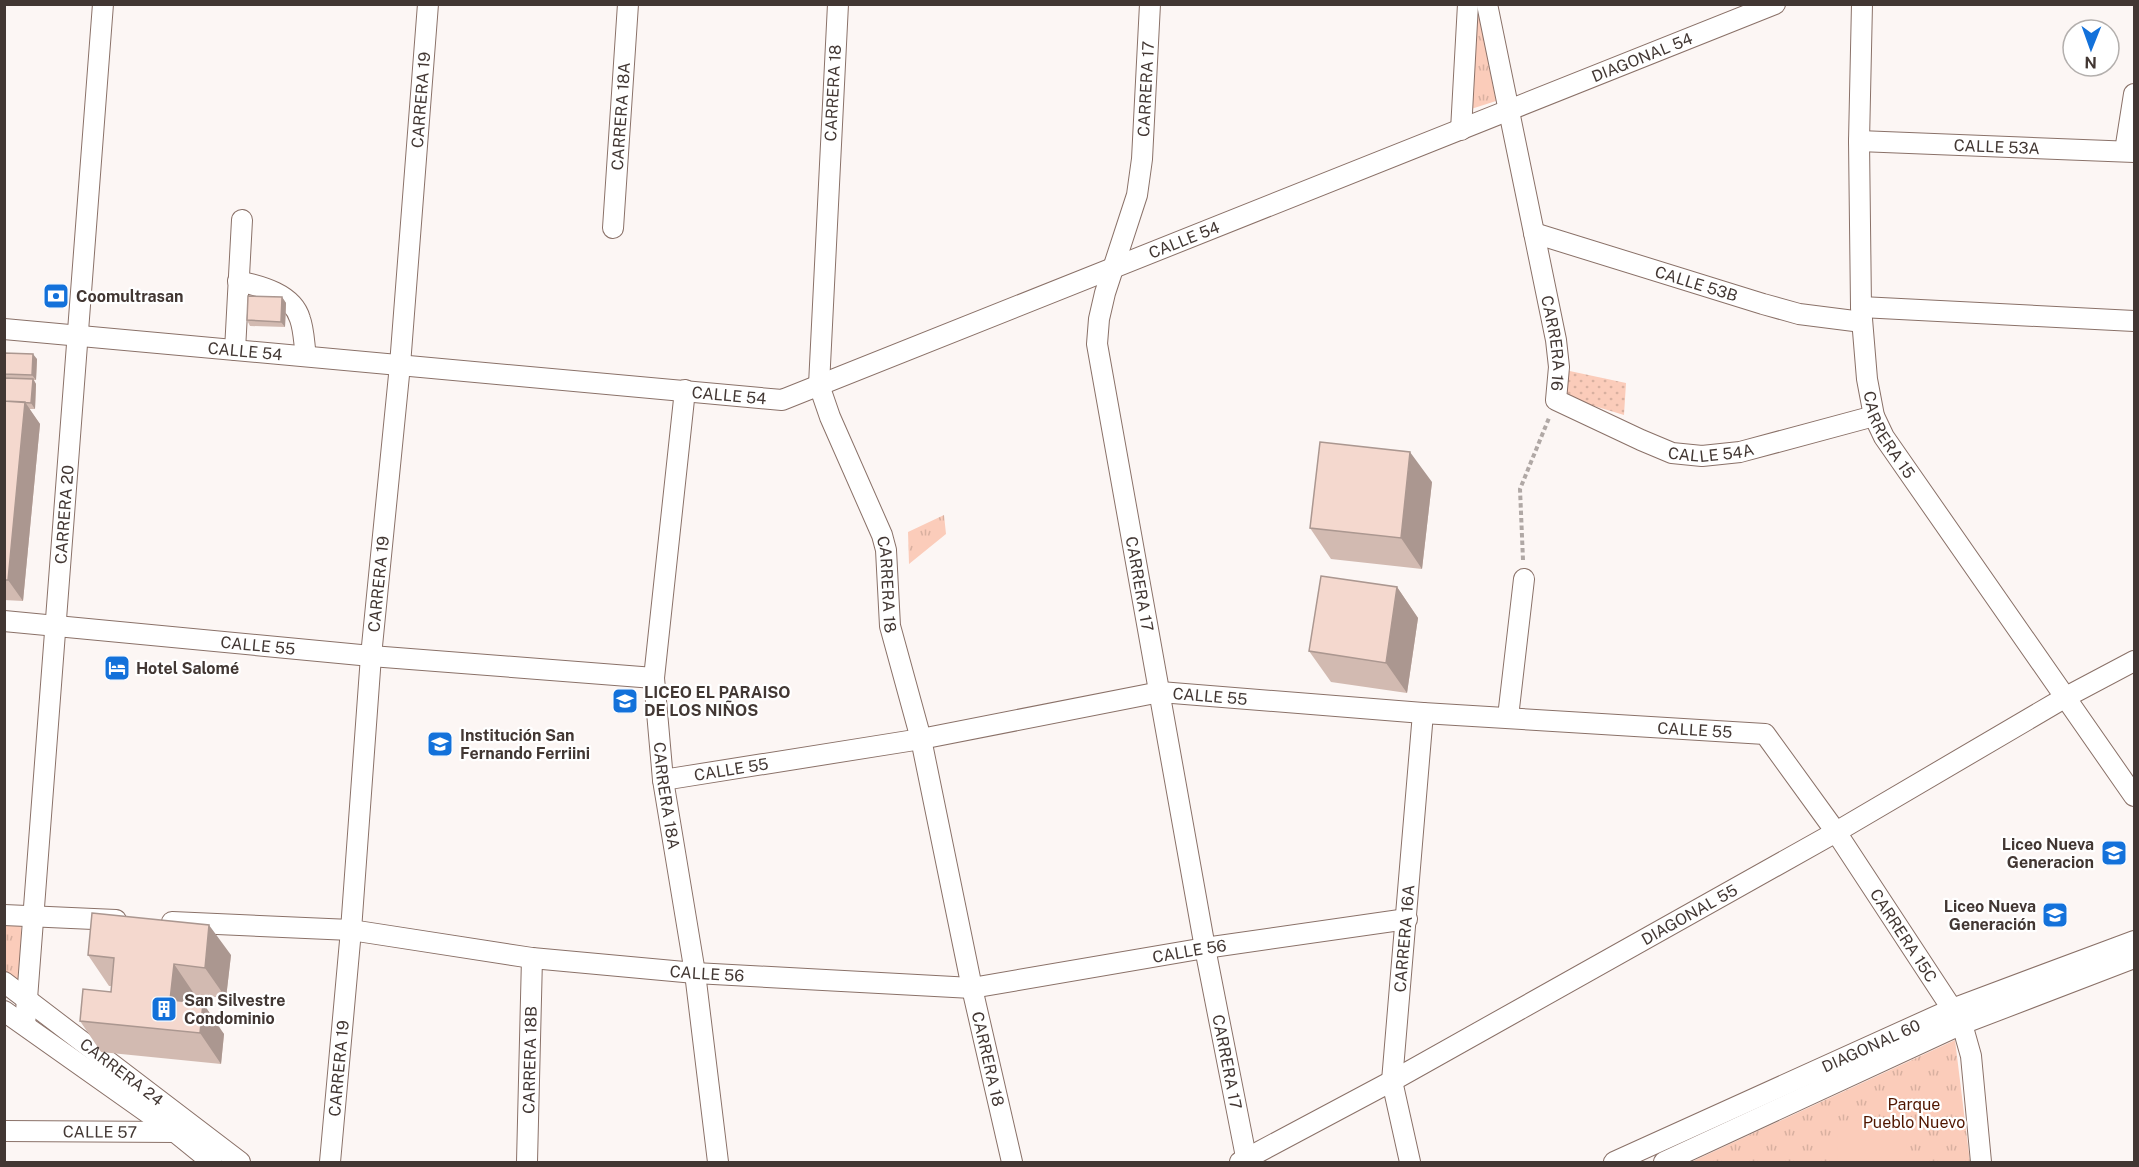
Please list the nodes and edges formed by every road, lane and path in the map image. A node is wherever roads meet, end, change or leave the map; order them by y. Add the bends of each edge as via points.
1 (103, 4) edge
2 (428, 4) edge
3 (628, 4) edge
4 (838, 4) edge
5 (1150, 4) edge
6 (1468, 4) edge
7 (1487, 4) edge
8 (1775, 4) edge
9 (1862, 4) edge
10 (2134, 94) edge
11 (1508, 111) junction
12 (1461, 130) junction
13 (1859, 141) junction
14 (2130, 152) edge
15 (242, 219) dead end
16 (613, 228) dead end
17 (1534, 233) junction
18 (1113, 268) junction
19 (238, 281) junction
20 (1861, 314) junction
21 (2134, 321) edge
22 (4, 329) edge
23 (78, 336) junction
24 (235, 350) junction
25 (306, 356) junction
26 (400, 365) junction
27 (819, 385) junction
28 (685, 390) junction
29 (1556, 400) junction
30 (1874, 416) junction
31 (1524, 579) joint
32 (4, 621) edge
33 (56, 627) junction
34 (371, 656) junction
35 (2134, 661) edge
36 (654, 678) junction
37 (1160, 692) junction
38 (2066, 697) junction
39 (1423, 713) junction
40 (1508, 717) junction
41 (1765, 734) joint
42 (921, 739) junction
43 (663, 780) junction
44 (2134, 796) edge
45 (1836, 832) junction
46 (4, 915) edge
47 (34, 916) junction
48 (1407, 919) junction
49 (351, 930) junction
50 (2134, 941) edge
51 (1205, 948) junction
52 (532, 958) junction
53 (2134, 958) edge
54 (695, 973) junction
55 (4, 982) edge
56 (972, 988) junction
57 (27, 998) junction
58 (4, 1011) edge
59 (1957, 1016) junction
60 (25, 1025) junction
61 (1392, 1081) junction
62 (4, 1131) edge
63 (175, 1132) junction
64 (204, 1149) edge
65 (1244, 1161) edge
66 (240, 1162) edge
67 (330, 1162) edge
68 (528, 1162) edge
69 (718, 1162) edge
70 (1012, 1162) edge
71 (1410, 1162) edge
72 (1614, 1162) edge
73 (1664, 1162) edge
74 (1982, 1162) edge

1 - 23 street, CARRERA 20
2 - 26 street, CARRERA 19
3 - 16 street, CARRERA 18A
4 - 27 street, CARRERA 18
5 - 18 street, CARRERA 17 via 1137,195
6 - 12 street
7 - 11 street, CARRERA 16
8 - 11 street, DIAGONAL 54
9 - 13 street, CARRERA 15
10 - 14 street
11 - 12 street, CALLE 54
11 - 17 street, CARRERA 16
12 - 18 street, CALLE 54
13 - 14 street, CALLE 53A
13 - 20 street, CARRERA 15
15 - 19 street
17 - 20 street, CALLE 53B via 1799,314
17 - 29 street, CARRERA 16 via 1556,340
18 - 27 street, CALLE 54
18 - 37 street, CARRERA 17 via 1099,319 1097,344
19 - 24 street
19 - 25 street via 287,299 300,317
20 - 21 street, CALLE 53B
20 - 30 street, CARRERA 15
22 - 23 street, CALLE 54
23 - 24 street, CALLE 54
23 - 33 street, CARRERA 20
24 - 25 street, CALLE 54
25 - 26 street, CALLE 54
26 - 28 street, CALLE 54
26 - 34 street, CARRERA 19
27 - 28 street, CALLE 54 via 782,400
27 - 42 street, CARRERA 18 via 882,535 890,626
28 - 36 street, CARRERA 18A
29 - 30 street, CALLE 54A via 1672,453 1702,456 1740,452
29 - 31 path, CARRERA 16 via 1520,489
30 - 38 street, CARRERA 15 via 1884,437
31 - 40 street
32 - 33 street, CALLE 55
33 - 34 street, CALLE 55
33 - 47 street, CARRERA 20
34 - 36 street, CALLE 55
34 - 49 street, CARRERA 19
35 - 38 street, DIAGONAL 55
36 - 43 street, CARRERA 18A
37 - 39 street, CALLE 55
37 - 42 street, CALLE 55
37 - 51 street, CARRERA 17
38 - 44 street, CARRERA 15
38 - 45 street, DIAGONAL 55
39 - 40 street, CALLE 55
39 - 48 street, CARRERA 16A
40 - 41 street, CALLE 55
41 - 45 street, CARRERA 15C
42 - 43 street, CALLE 55
42 - 56 street, CARRERA 18
43 - 54 street, CARRERA 18A
45 - 59 street, CARRERA 15C
45 - 61 street, DIAGONAL 55
46 - 47 street, CALLE 56
47 - 49 street, CALLE 56
47 - 57 street, CARRERA 20
48 - 51 street, CALLE 56
48 - 61 street, CARRERA 16A
49 - 52 street, CALLE 56
49 - 67 street, CARRERA 19
50 - 59 street, DIAGONAL 60
51 - 56 street, CALLE 56
51 - 65 street, CARRERA 17
52 - 54 street, CALLE 56
52 - 68 street, CARRERA 18B
53 - 59 street, DIAGONAL 60
54 - 56 street, CALLE 56
54 - 69 street, CARRERA 18A
55 - 57 street, CARRERA 24
56 - 70 street, CARRERA 18
57 - 60 street, CARRERA 20
57 - 64 street, CARRERA 24
58 - 60 street, CARRERA 24
59 - 72 street, DIAGONAL 60
59 - 73 street, DIAGONAL 60
59 - 74 street, CARRERA 15C via 1971,1056
60 - 63 street, CARRERA 24
61 - 65 street, DIAGONAL 55
61 - 71 street, CARRERA 16A
62 - 63 street, CALLE 57
63 - 64 street, CALLE 57
63 - 64 street, CARRERA 24
64 - 66 street, CARRERA 24

